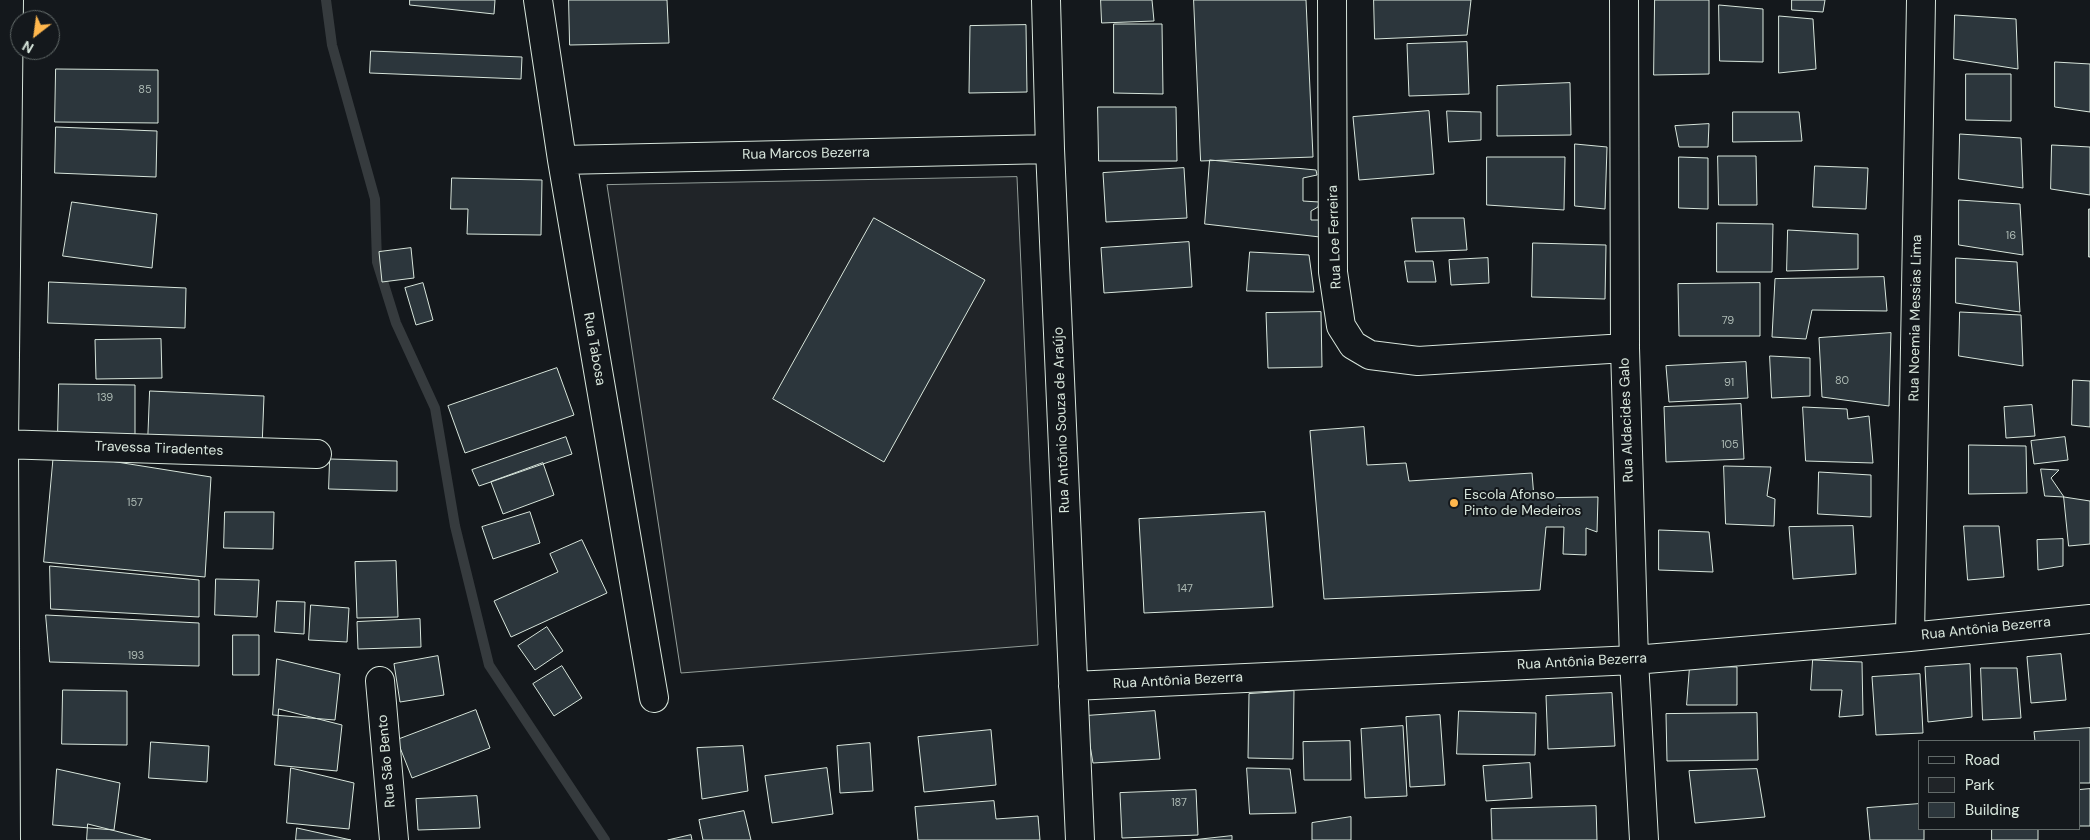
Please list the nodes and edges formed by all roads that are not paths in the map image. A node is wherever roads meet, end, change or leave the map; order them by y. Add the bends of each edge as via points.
1 (8, 0) edge
2 (538, 0) edge
3 (1046, 0) edge
4 (1332, 0) edge
5 (1624, 0) edge
6 (1921, 0) edge
7 (1050, 149) junction
8 (562, 160) junction
9 (1625, 348) junction
10 (2, 444) edge
11 (317, 454) dead end
12 (2090, 619) edge
13 (1910, 636) junction
14 (1634, 660) junction
15 (380, 681) dead end
16 (1073, 686) junction
17 (654, 698) dead end
18 (6, 840) edge
19 (394, 840) edge
20 (1080, 840) edge
21 (1644, 840) edge

1 - 10 street
2 - 8 street, Rua Tabosa
3 - 7 street, Rua Antônio Souza de Araújo
4 - 9 street, Rua Loe Ferreira via 1333,272 1341,326 1353,346 1370,355 1418,361
5 - 9 street, Rua Aldacides Galo
6 - 13 street, Rua Noemia Messias Lima
7 - 8 street, Rua Marcos Bezerra
7 - 16 street, Rua Antônio Souza de Araújo
8 - 17 street, Rua Tabosa
9 - 14 street, Rua Aldacides Galo
10 - 11 street, Travessa Tiradentes
10 - 18 street
12 - 13 street, Rua Antônia Bezerra
13 - 14 street, Rua Antônia Bezerra
14 - 16 street, Rua Antônia Bezerra
14 - 21 street, Rua Aldacides Galo
15 - 19 street, Rua São Bento
16 - 20 street, Rua Antônio Souza de Araújo

